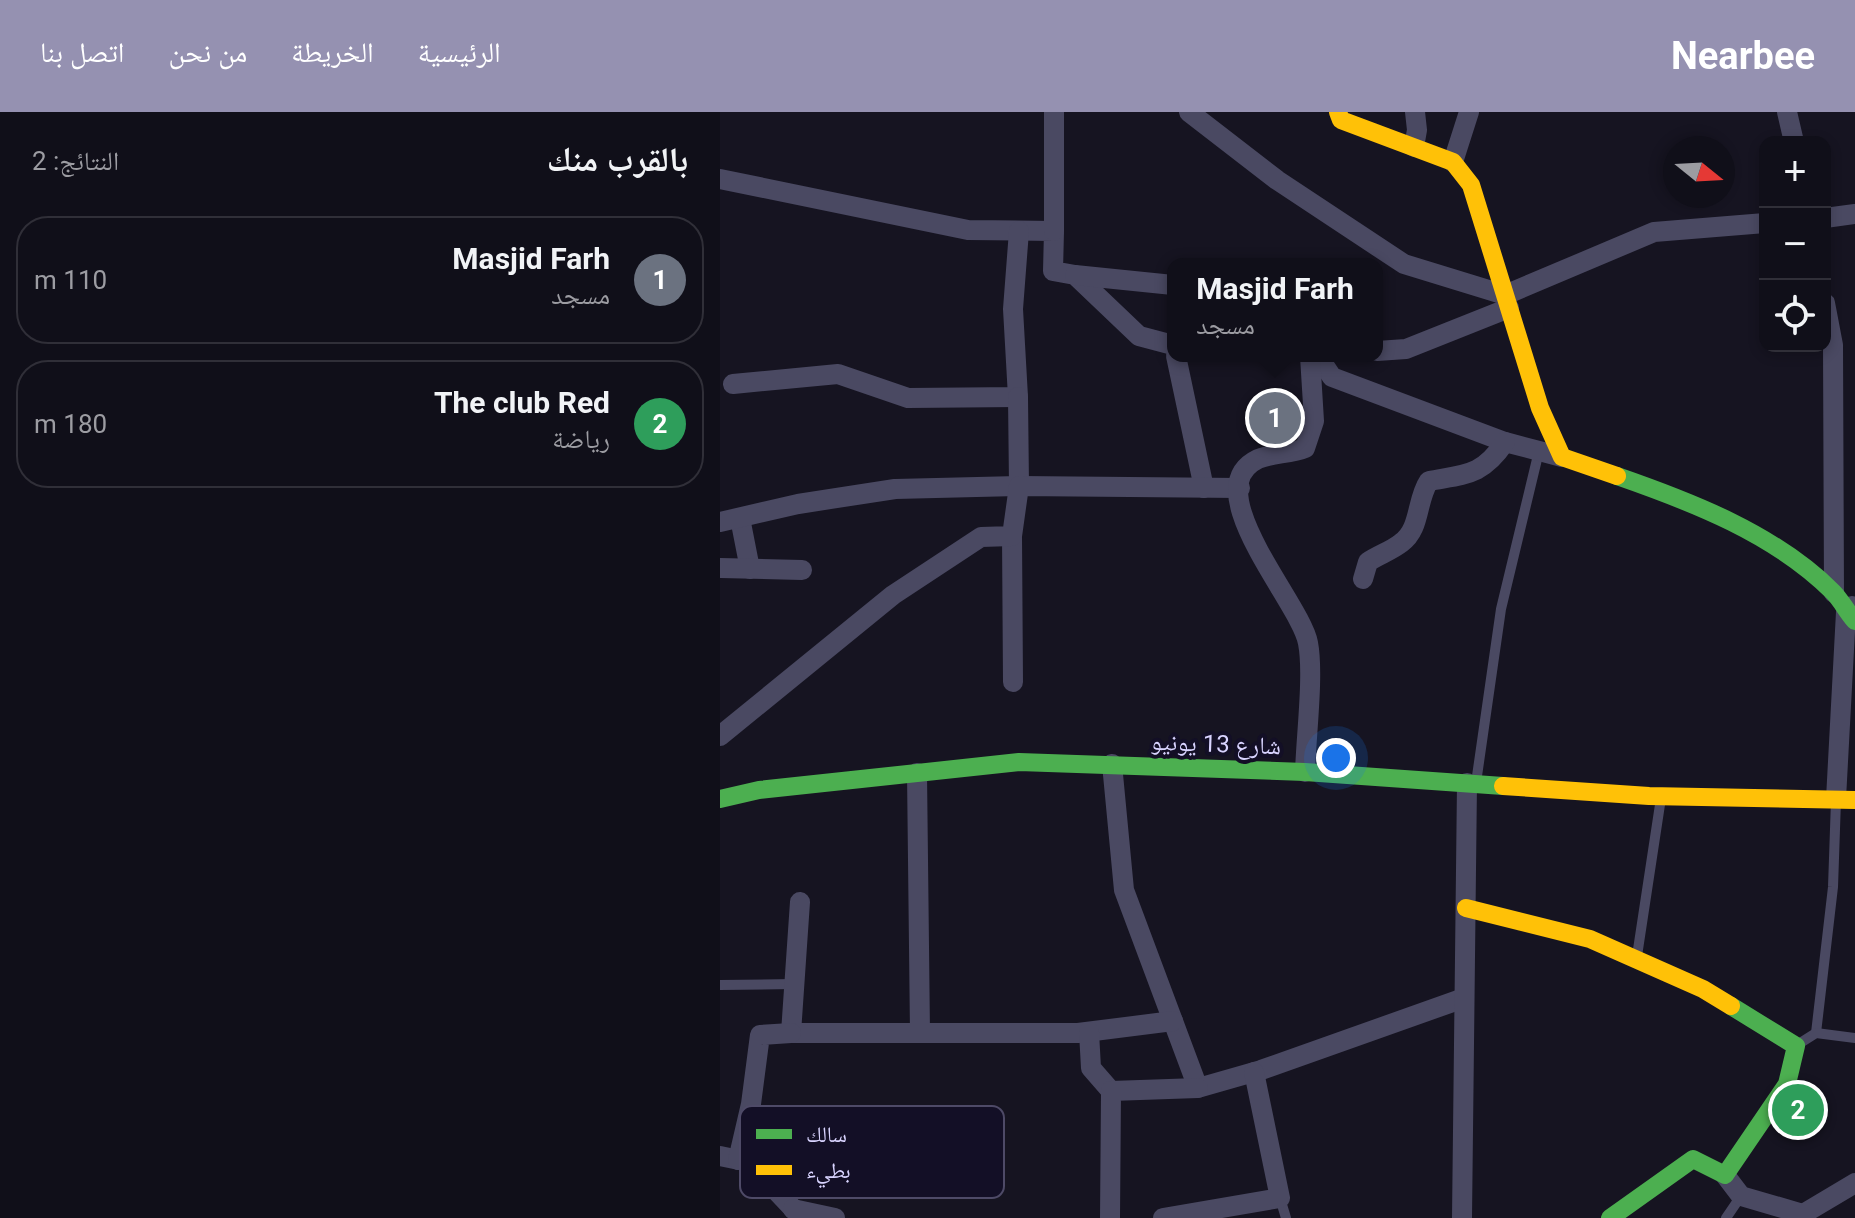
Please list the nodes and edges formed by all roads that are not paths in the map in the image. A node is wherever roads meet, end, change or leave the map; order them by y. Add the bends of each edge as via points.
1 (1054, 112) edge
2 (1189, 112) edge
3 (1338, 112) edge
4 (1415, 112) edge
5 (1469, 112) edge
6 (1787, 112) edge
7 (1793, 136) edge
8 (1414, 147) junction
9 (1453, 162) junction
10 (720, 179) edge
11 (1855, 214) edge
12 (1831, 217) edge
13 (1759, 223) edge
14 (1019, 231) junction
15 (1054, 231) junction
16 (1017, 268) junction
17 (1053, 271) junction
18 (1075, 275) junction
19 (1167, 284) edge
20 (1507, 301) junction
21 (1831, 334) edge
22 (1167, 343) edge
23 (1383, 351) edge
24 (1177, 362) edge
25 (1310, 362) edge
26 (1322, 362) edge
27 (733, 384) dead end
28 (1018, 397) junction
29 (1505, 442) junction
30 (1539, 451) junction
31 (1562, 457) junction
32 (1019, 486) junction
33 (1204, 488) junction
34 (1240, 488) junction
35 (730, 520) edge
36 (1012, 536) junction
37 (720, 568) edge
38 (750, 569) junction
39 (802, 570) dead end
40 (1363, 579) dead end
41 (1834, 593) junction
42 (1852, 612) edge
43 (1013, 682) dead end
44 (720, 736) edge
45 (1112, 764) junction
46 (1305, 772) junction
47 (917, 773) junction
48 (1471, 784) junction
49 (1661, 796) junction
50 (720, 799) edge
51 (1845, 799) edge
52 (800, 902) dead end
53 (1466, 908) junction
54 (1637, 959) junction
55 (794, 984) junction
56 (720, 985) edge
57 (1464, 998) junction
58 (1173, 1021) junction
59 (1089, 1032) junction
60 (791, 1033) junction
61 (920, 1033) junction
62 (1816, 1033) junction
63 (1855, 1038) edge
64 (1796, 1046) junction
65 (1254, 1072) junction
66 (1198, 1088) junction
67 (1111, 1091) junction
68 (750, 1106) edge
69 (740, 1131) edge
70 (729, 1158) edge
71 (1725, 1175) junction
72 (1855, 1183) edge
73 (1741, 1196) junction
74 (782, 1198) edge
75 (1283, 1208) edge
76 (1785, 1213) edge
77 (797, 1214) edge
78 (835, 1218) edge
79 (1110, 1218) edge
80 (1163, 1218) edge
81 (1462, 1218) edge
82 (1610, 1218) edge
83 (1726, 1218) edge

1 - 15 street
2 - 20 street via 1277,180 1404,264
3 - 8 street via 1341,120
4 - 8 street
5 - 9 street
6 - 7 street
8 - 9 street
9 - 20 street via 1471,185
10 - 14 street via 968,230
11 - 12 street
13 - 20 street via 1654,232
14 - 15 street
14 - 16 street
15 - 17 street
16 - 17 street
16 - 28 street via 1013,309
17 - 18 street
18 - 19 street
18 - 22 street via 1139,336
20 - 23 street via 1406,349
20 - 31 street via 1540,408
21 - 41 street
24 - 33 street
25 - 34 street via 1314,421 1305,448 1260,458 1247,468
26 - 29 street via 1332,377
27 - 28 street via 838,374 908,398
28 - 32 street
29 - 30 street
29 - 40 street via 1491,462 1463,477 1429,481 1414,527 1402,543 1368,562
30 - 31 street
30 - 48 lane via 1501,609
31 - 41 street via 1694,503 1750,531
32 - 33 street
32 - 35 street via 895,489
32 - 36 street
33 - 34 street
34 - 46 street via 1242,521 1298,612 1309,644
35 - 38 street
36 - 43 street
36 - 44 street via 981,537 893,595
37 - 38 street
38 - 39 street
41 - 42 street
42 - 51 street
45 - 46 street, شارع 13 يونيو
45 - 47 street, شارع 13 يونيو via 1019,762
45 - 58 street via 1124,890
46 - 48 street, شارع 13 يونيو
47 - 50 street, شارع 13 يونيو
47 - 61 street
48 - 49 street, شارع 13 يونيو
48 - 53 street
49 - 51 street, شارع 13 يونيو
49 - 54 lane
51 - 62 lane
52 - 55 street
53 - 54 street via 1590,939
53 - 57 street
54 - 64 street via 1703,989
55 - 56 lane
55 - 60 street
57 - 65 street
57 - 81 street
58 - 59 street
58 - 66 street
59 - 61 street
59 - 67 street via 1091,1068
60 - 61 street
60 - 68 street via 760,1035
62 - 63 lane
62 - 64 lane
64 - 71 street via 1787,1084
65 - 66 street
65 - 75 street
66 - 67 street
67 - 79 street
69 - 70 street
71 - 73 street
71 - 82 street via 1693,1159
72 - 76 street via 1803,1214
73 - 76 street
73 - 83 lane
74 - 77 street
75 - 80 street
77 - 78 street

